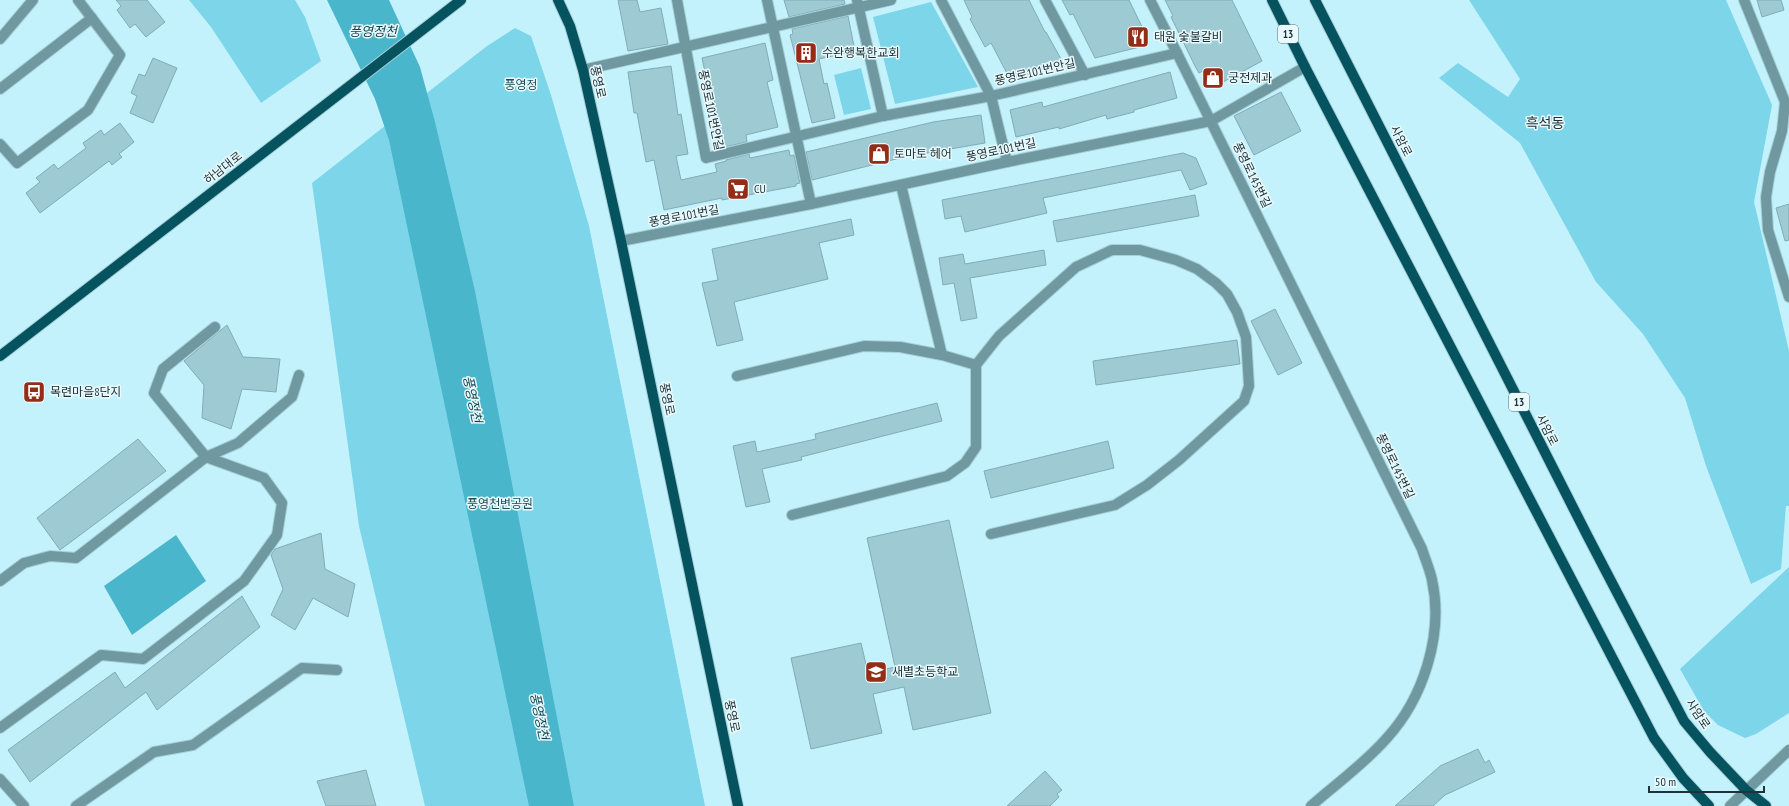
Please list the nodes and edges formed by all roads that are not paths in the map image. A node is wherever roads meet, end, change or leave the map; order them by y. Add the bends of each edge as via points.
1 (33, 0) edge
2 (78, 0) edge
3 (558, 0) edge
4 (677, 0) edge
5 (767, 0) edge
6 (891, 0) edge
7 (941, 0) edge
8 (1045, 0) edge
9 (1150, 0) edge
10 (1272, 0) edge
11 (1315, 0) edge
12 (1744, 0) edge
13 (460, 1) edge
14 (858, 4) edge
15 (92, 18) junction
16 (773, 28) junction
17 (0, 39) edge
18 (685, 48) junction
19 (1177, 53) junction
20 (1305, 67) junction
21 (583, 70) junction
22 (1085, 74) junction
23 (0, 89) edge
24 (990, 96) junction
25 (883, 116) junction
26 (1211, 121) junction
27 (798, 137) junction
28 (0, 144) edge
29 (1007, 162) junction
30 (901, 185) junction
31 (811, 204) junction
32 (621, 241) junction
33 (1789, 297) edge
34 (215, 327) dead end
35 (942, 355) junction
36 (0, 356) edge
37 (976, 365) junction
38 (299, 375) dead end
39 (738, 376) dead end
40 (206, 457) junction
41 (792, 515) dead end
42 (991, 534) dead end
43 (0, 581) edge
44 (337, 670) dead end
45 (0, 728) edge
46 (1789, 750) edge
47 (0, 779) edge
48 (1746, 790) junction
49 (24, 806) edge
50 (76, 806) edge
51 (738, 806) edge
52 (1311, 806) edge
53 (1710, 806) edge
54 (1730, 806) edge
55 (1766, 806) edge

1 - 17 street
2 - 15 street
3 - 21 main road, 풍영로 via 570,26
4 - 18 street, 풍영로101번안길
5 - 16 street
6 - 14 street
7 - 24 street, 풍영로101번안길
8 - 22 street, 풍영로101번안길
9 - 19 street
10 - 20 main road, 13
11 - 48 main road, 사암로 / 13 via 1684,721
12 - 33 street via 1785,102 1782,131 1770,172 1766,197 1768,230
13 - 36 main road, 하남대로
14 - 16 street
14 - 25 street
15 - 23 street
15 - 28 street via 120,55 88,110 17,163
16 - 18 street
16 - 27 street
18 - 21 street
18 - 27 street, 풍영로101번안길 via 706,158
19 - 22 street, 풍영로101번안길
19 - 26 street
20 - 26 street, 풍영로101번길
20 - 53 main road, 13 via 1654,738 1684,778
21 - 32 main road, 풍영로
22 - 24 street, 풍영로101번안길
24 - 25 street, 풍영로101번안길
24 - 29 street, 풍영로101번안길
25 - 27 street, 풍영로101번안길
26 - 29 street, 풍영로101번길
26 - 52 street, 풍영로145번길 via 1422,549 1432,580 1435,614 1433,635 1430,653 1414,698 1385,740
27 - 31 street
29 - 30 street, 풍영로101번길
30 - 31 street, 풍영로101번길
30 - 35 street
31 - 32 street, 풍영로101번길
32 - 51 main road, 풍영로
34 - 40 street via 163,369 154,393
35 - 37 street
35 - 39 street via 900,347 864,346
37 - 41 street via 976,447 965,463 947,476
37 - 42 street via 999,336 1076,267 1112,250 1140,250 1197,269 1228,294 1238,312 1246,337 1248,386 1244,401 1153,481 1114,505
38 - 40 street via 292,398 238,443
40 - 43 street via 76,558 50,556 24,563
40 - 45 street via 264,478 282,502 277,535 244,581 143,659 101,655
44 - 50 street via 302,668 193,745 154,752
46 - 48 street
47 - 49 street
48 - 54 street
48 - 55 main road, 사암로 / 13

